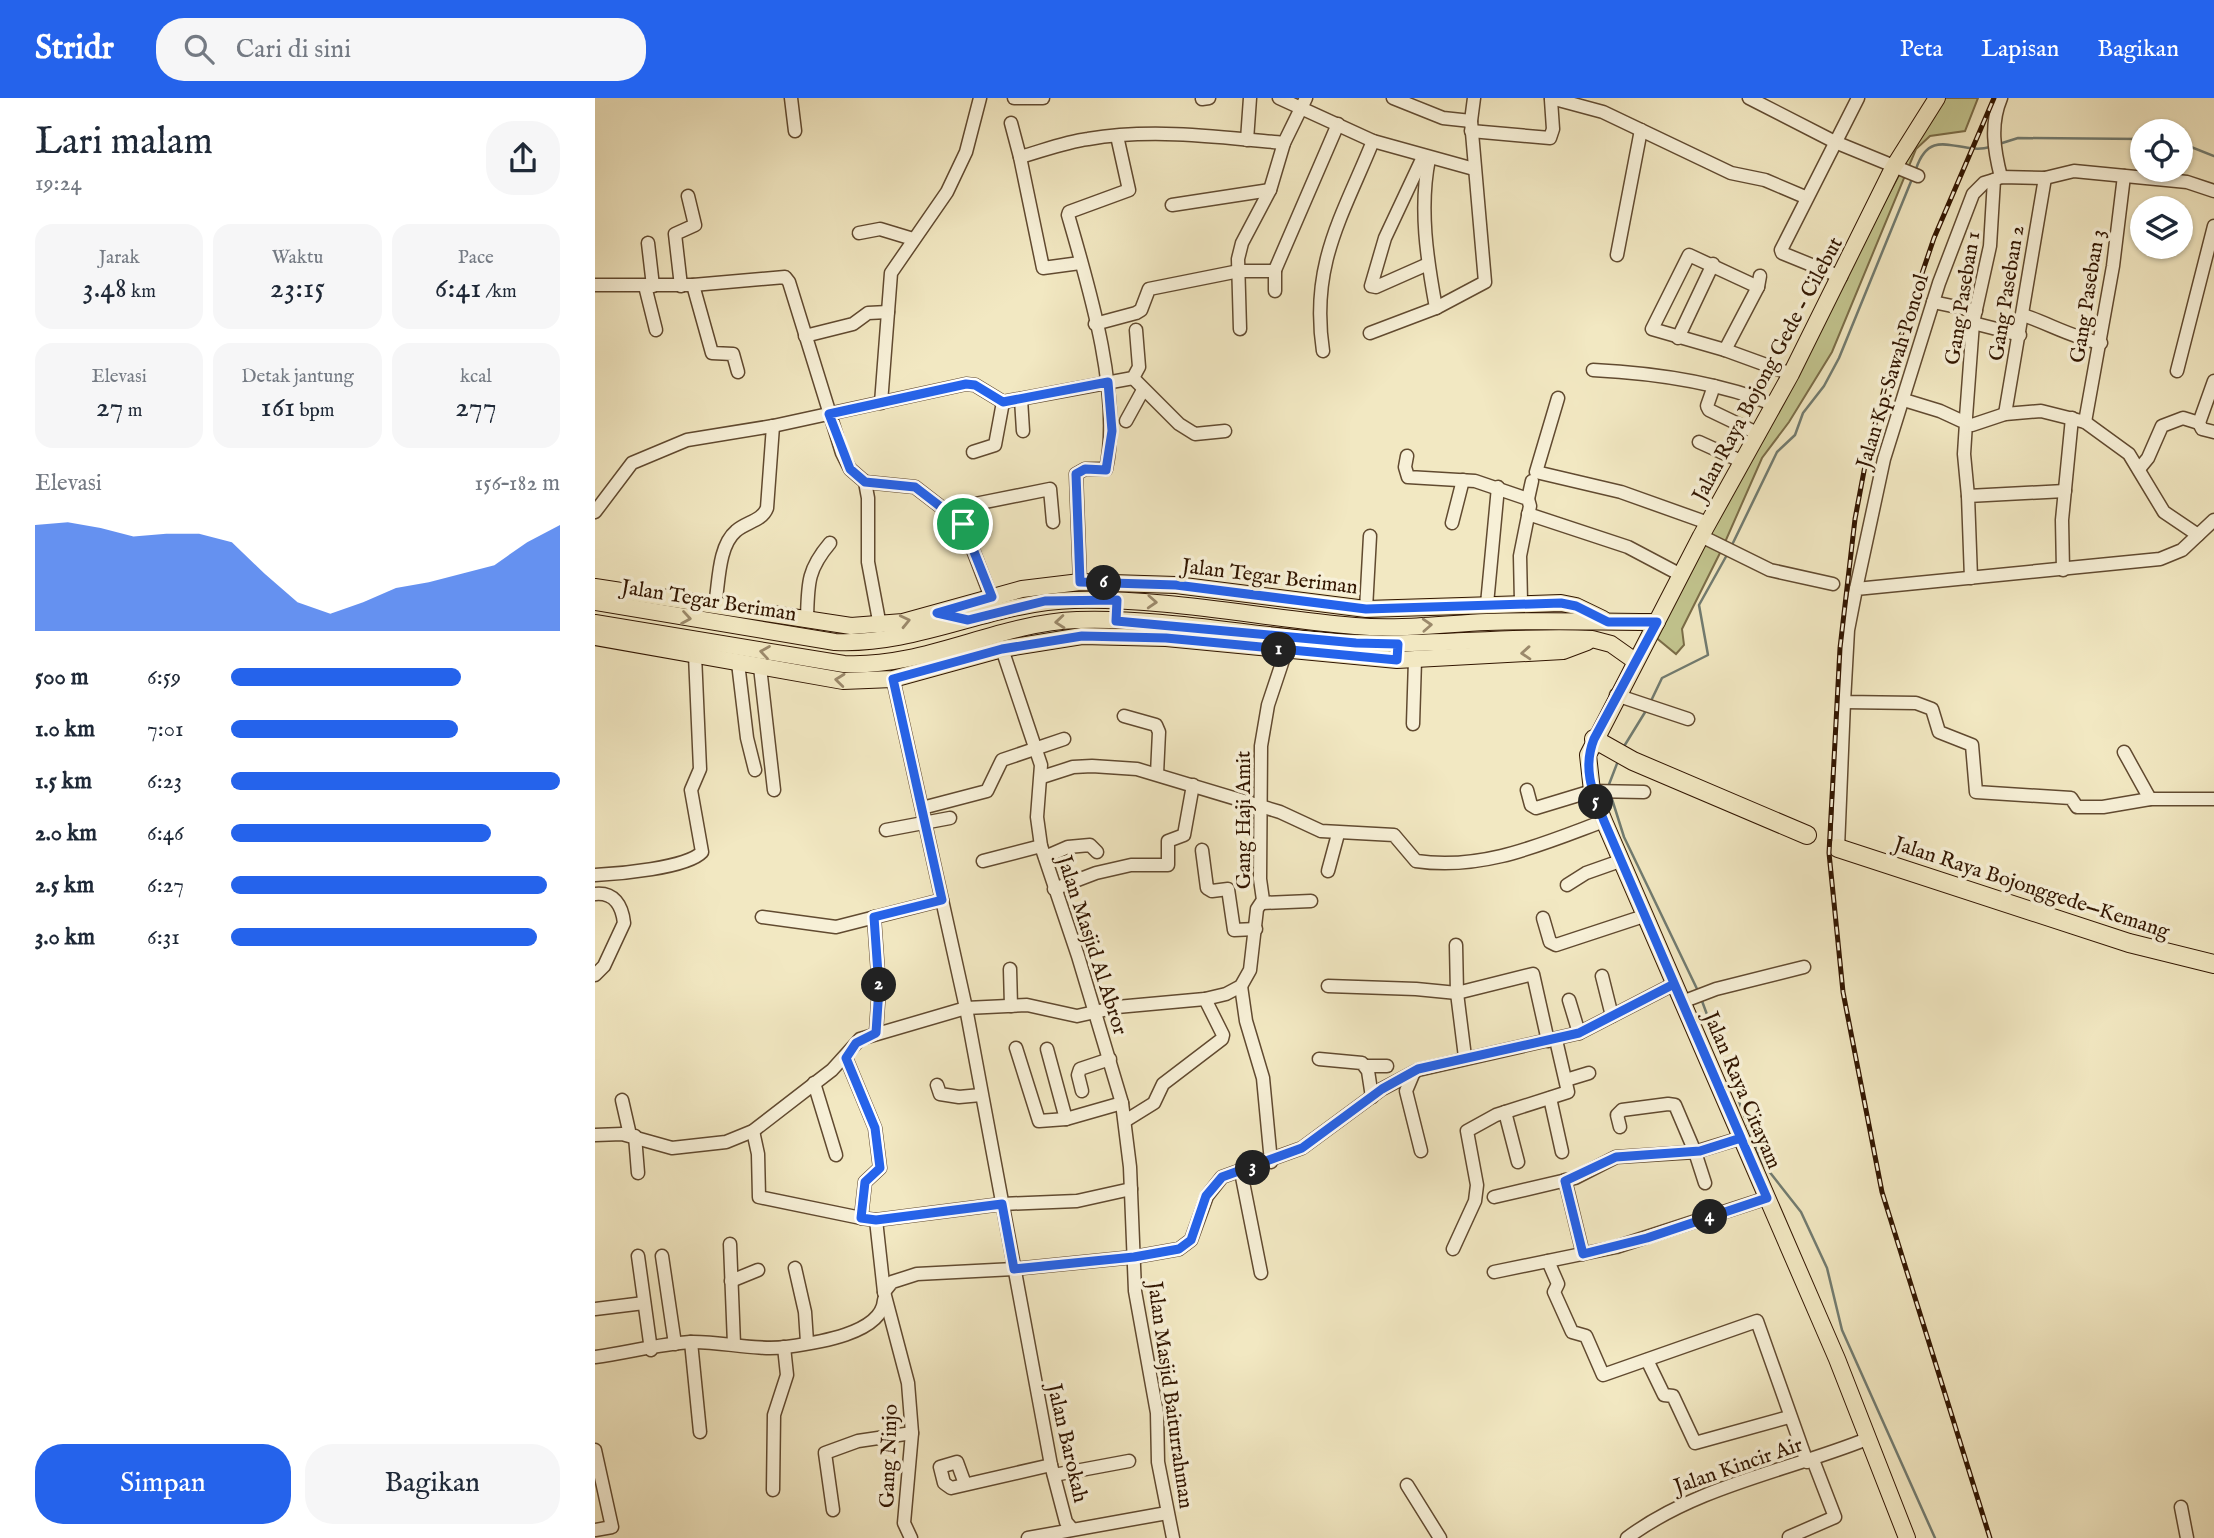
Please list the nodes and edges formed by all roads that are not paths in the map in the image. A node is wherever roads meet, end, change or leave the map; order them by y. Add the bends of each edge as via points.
1 (790, 98) edge
2 (980, 98) edge
3 (1014, 98) edge
4 (1043, 98) edge
5 (1209, 98) edge
6 (1250, 98) edge
7 (1279, 98) edge
8 (1393, 98) edge
9 (1474, 98) edge
10 (1749, 98) edge
11 (1858, 98) edge
12 (1937, 98) edge
13 (2001, 98) edge
14 (1202, 99) edge
15 (1558, 100) edge
16 (1304, 102) edge
17 (1011, 123) dead end
18 (1338, 124) junction
19 (1471, 126) junction
20 (1641, 130) junction
21 (795, 131) dead end
22 (1117, 136) junction
23 (1247, 140) junction
24 (1373, 141) junction
25 (1835, 142) junction
26 (1284, 143) junction
27 (1020, 157) junction
28 (1426, 158) junction
29 (1474, 169) junction
30 (1907, 172) junction
31 (2124, 176) junction
32 (2045, 178) junction
33 (1998, 179) junction
34 (1270, 190) junction
35 (2214, 191) edge
36 (688, 196) dead end
37 (1805, 197) junction
38 (1172, 205) dead end
39 (2214, 226) edge
40 (859, 233) dead end
41 (913, 239) junction
42 (648, 243) dead end
43 (1617, 255) dead end
44 (1080, 263) junction
45 (1427, 264) junction
46 (1713, 264) junction
47 (1239, 271) junction
48 (1275, 271) junction
49 (1841, 277) junction
50 (595, 285) edge
51 (649, 286) junction
52 (687, 286) junction
53 (1275, 291) dead end
54 (1933, 302) junction
55 (1436, 307) junction
56 (888, 312) junction
57 (2023, 315) junction
58 (1975, 317) junction
59 (1095, 324) junction
60 (1240, 329) dead end
61 (656, 330) dead end
62 (1136, 330) dead end
63 (1370, 333) dead end
64 (2020, 335) junction
65 (805, 336) junction
66 (1678, 338) junction
67 (2101, 343) junction
68 (1725, 350) junction
69 (1323, 351) dead end
70 (1593, 370) dead end
71 (2177, 371) dead end
72 (737, 372) dead end
73 (1791, 374) junction
74 (1133, 378) junction
75 (2214, 381) edge
76 (1108, 382) junction
77 (1714, 386) junction
78 (1143, 390) junction
79 (1559, 398) dead end
80 (1021, 399) junction
81 (1904, 400) junction
82 (881, 402) junction
83 (1003, 402) junction
84 (1775, 405) junction
85 (829, 414) junction
86 (2005, 414) junction
87 (2078, 420) junction
88 (1126, 421) dead end
89 (1966, 423) junction
90 (2199, 423) junction
91 (773, 426) junction
92 (1023, 431) dead end
93 (1226, 431) dead end
94 (2214, 432) edge
95 (1759, 434) junction
96 (1699, 442) dead end
97 (973, 452) dead end
98 (1407, 456) dead end
99 (1743, 462) junction
100 (2139, 469) junction
101 (1463, 480) junction
102 (1532, 481) dead end
103 (865, 482) junction
104 (1498, 487) junction
105 (2065, 491) junction
106 (1968, 496) junction
107 (1528, 499) junction
108 (595, 513) edge
109 (1528, 514) junction
110 (2214, 520) edge
111 (1053, 522) dead end
112 (1452, 523) dead end
113 (963, 524) junction
114 (1705, 530) junction
115 (2198, 535) junction
116 (1370, 536) dead end
117 (830, 543) dead end
118 (2063, 570) junction
119 (1681, 575) junction
120 (1971, 578) junction
121 (1080, 582) junction
122 (1833, 584) dead end
123 (595, 587) edge
124 (1856, 589) junction
125 (992, 597) junction
126 (1117, 600) junction
127 (595, 602) edge
128 (1521, 602) junction
129 (1487, 604) junction
130 (660, 605) junction
131 (715, 605) junction
132 (1366, 609) junction
133 (1397, 609) junction
134 (937, 613) junction
135 (807, 619) junction
136 (968, 620) junction
137 (1116, 621) junction
138 (1608, 622) junction
139 (1657, 622) junction
140 (595, 623) edge
141 (880, 626) junction
142 (1397, 627) junction
143 (595, 637) edge
144 (1592, 639) junction
145 (654, 641) junction
146 (1398, 644) junction
147 (1002, 649) junction
148 (1286, 651) junction
149 (695, 655) junction
150 (1397, 660) junction
151 (1415, 660) junction
152 (1635, 661) junction
153 (739, 663) junction
154 (760, 667) junction
155 (893, 679) junction
156 (1616, 695) junction
157 (1844, 702) junction
158 (1124, 716) dead end
159 (1688, 719) dead end
160 (1413, 724) dead end
161 (1064, 738) dead end
162 (1594, 739) junction
163 (1036, 748) junction
164 (2124, 752) dead end
165 (755, 770) dead end
166 (1157, 774) junction
167 (1042, 777) junction
168 (1193, 785) junction
169 (774, 790) dead end
170 (1527, 790) dead end
171 (1597, 791) junction
172 (1644, 792) dead end
173 (2150, 799) junction
174 (2214, 799) edge
175 (1262, 807) junction
176 (922, 808) junction
177 (950, 818) dead end
178 (1604, 821) junction
179 (925, 823) junction
180 (886, 830) dead end
181 (1338, 834) junction
182 (1807, 835) dead end
183 (1838, 848) joint
184 (1202, 850) dead end
185 (1043, 852) junction
186 (1097, 852) dead end
187 (983, 861) dead end
188 (1621, 861) junction
189 (1328, 871) dead end
190 (595, 875) edge
191 (1567, 885) dead end
192 (1054, 889) junction
193 (595, 894) edge
194 (942, 900) junction
195 (1311, 901) dead end
196 (1262, 904) junction
197 (1644, 916) junction
198 (762, 917) dead end
199 (874, 917) junction
200 (1543, 918) dead end
201 (1256, 929) junction
202 (1456, 945) dead end
203 (2214, 964) edge
204 (1804, 967) dead end
205 (1010, 969) dead end
206 (595, 975) edge
207 (1602, 975) dead end
208 (1674, 984) junction
209 (1241, 986) junction
210 (1328, 986) dead end
211 (1457, 993) junction
212 (1205, 999) junction
213 (1569, 1000) dead end
214 (1687, 1000) junction
215 (1011, 1006) junction
216 (966, 1008) junction
217 (1095, 1012) junction
218 (1612, 1016) junction
219 (876, 1033) junction
220 (1579, 1033) junction
221 (1552, 1041) junction
222 (1016, 1048) dead end
223 (1047, 1049) dead end
224 (1465, 1057) junction
225 (846, 1058) junction
226 (1110, 1059) junction
227 (1319, 1059) dead end
228 (1366, 1066) junction
229 (1387, 1066) dead end
230 (1421, 1069) junction
231 (1589, 1073) dead end
232 (1566, 1080) junction
233 (814, 1083) junction
234 (937, 1085) dead end
235 (1083, 1091) dead end
236 (981, 1094) junction
237 (1372, 1097) junction
238 (1550, 1098) junction
239 (622, 1100) dead end
240 (1122, 1103) junction
241 (1505, 1112) junction
242 (1066, 1119) junction
243 (1125, 1121) junction
244 (1620, 1127) dead end
245 (753, 1131) junction
246 (595, 1135) edge
247 (633, 1136) junction
248 (1741, 1138) junction
249 (1421, 1151) dead end
250 (1562, 1152) dead end
251 (1695, 1152) junction
252 (836, 1155) dead end
253 (1271, 1162) junction
254 (1518, 1162) dead end
255 (1241, 1172) junction
256 (638, 1173) dead end
257 (1565, 1181) junction
258 (1705, 1183) dead end
259 (1131, 1189) junction
260 (1494, 1197) dead end
261 (1767, 1198) junction
262 (1002, 1204) junction
263 (861, 1218) junction
264 (876, 1220) junction
265 (730, 1244) dead end
266 (1453, 1249) dead end
267 (1583, 1254) junction
268 (638, 1256) dead end
269 (662, 1256) dead end
270 (1134, 1257) junction
271 (1548, 1261) junction
272 (795, 1268) dead end
273 (1014, 1269) junction
274 (758, 1270) dead end
275 (1494, 1272) dead end
276 (1261, 1273) dead end
277 (731, 1281) junction
278 (884, 1292) junction
279 (595, 1294) edge
280 (644, 1303) junction
281 (596, 1309) edge
282 (691, 1342) junction
283 (807, 1342) junction
284 (675, 1344) junction
285 (734, 1344) junction
286 (784, 1348) junction
287 (651, 1350) junction
288 (595, 1357) edge
289 (1647, 1360) junction
290 (1789, 1417) junction
291 (700, 1432) dead end
292 (912, 1433) junction
293 (1867, 1439) junction
294 (595, 1450) edge
295 (1129, 1461) dead end
296 (1810, 1461) junction
297 (1053, 1470) junction
298 (965, 1484) dead end
299 (1407, 1485) dead end
300 (773, 1490) dead end
301 (2181, 1507) dead end
302 (834, 1510) dead end
303 (1167, 1513) junction
304 (595, 1530) edge
305 (1080, 1531) edge
306 (614, 1532) edge
307 (1789, 1537) edge
308 (911, 1538) edge
309 (1028, 1538) edge
310 (1173, 1538) edge
311 (1440, 1538) edge
312 (1627, 1538) edge
313 (1907, 1538) edge
314 (2187, 1538) edge

1 - 21 street
2 - 41 street via 967,152 947,192
3 - 4 street
5 - 14 street
6 - 23 street
7 - 16 street
8 - 19 street
9 - 19 street
10 - 25 street
11 - 25 street
12 - 30 main road, Jalan Raya Bojong Gede - Cilebut
13 - 33 street, Gang Paseban 1 via 1993,121
15 - 19 street via 1551,138
15 - 20 street
16 - 18 street
16 - 26 street
17 - 27 street
18 - 24 street
18 - 48 street
19 - 29 street
20 - 37 street via 1731,173 1766,180
20 - 43 street
22 - 23 street
22 - 27 street
22 - 44 street via 1129,190 1069,212
23 - 26 street
24 - 28 street
24 - 69 street via 1325,256 1319,289
25 - 30 street
25 - 37 street
26 - 34 street
27 - 44 street via 1043,268
28 - 29 street
28 - 45 street
28 - 45 street via 1385,238 1371,286 1376,288
29 - 55 street via 1485,282
30 - 49 main road, Jalan Raya Bojong Gede - Cilebut
31 - 32 street via 2074,171
31 - 35 street via 2187,182
31 - 67 street, Gang Paseban 3
32 - 33 street
32 - 57 street, Gang Paseban 2
33 - 54 street, Jalan Kp. Sawah Poncol via 1984,183 1973,194
33 - 58 street, Gang Paseban 1
34 - 38 street
34 - 47 street via 1243,243
36 - 52 street via 695,225 675,234
37 - 49 street via 1782,253
39 - 71 street
40 - 41 street via 880,229
41 - 56 street via 891,273
42 - 51 street
44 - 59 street
45 - 55 street
46 - 66 street
46 - 66 street via 1686,258 1653,323 1654,331
46 - 68 street via 1759,282
47 - 48 street
47 - 59 street via 1149,289 1141,310
47 - 60 street
48 - 53 street
49 - 73 main road, Jalan Raya Bojong Gede - Cilebut
50 - 51 street
51 - 52 street
51 - 61 street
52 - 65 street via 785,277 794,291
52 - 72 street via 712,353 731,353
54 - 58 street
54 - 81 street, Jalan Kp. Sawah Poncol
55 - 63 street
56 - 65 street via 868,313 853,324
56 - 82 street
57 - 64 street, Gang Paseban 2
57 - 67 street via 2077,339
58 - 64 street
58 - 89 street, Gang Paseban 1
59 - 76 street
62 - 74 street via 1139,367
64 - 86 street, Gang Paseban 2
65 - 85 street
66 - 68 street
67 - 87 street, Gang Paseban 3
68 - 73 street
70 - 77 street
73 - 84 main road, Jalan Raya Bojong Gede - Cilebut
74 - 76 street
74 - 78 street
75 - 90 street
76 - 80 street
76 - 121 street via 1112,431 1106,470 1085,469 1076,474
77 - 84 street
77 - 95 street via 1709,410
78 - 88 street
78 - 93 street via 1195,434
79 - 114 street via 1536,472 1621,492
80 - 83 street
80 - 92 street
81 - 89 street
81 - 124 street, Jalan Kp. Sawah Poncol via 1875,491
82 - 83 street via 966,384
82 - 85 street
83 - 97 street via 995,445
84 - 95 main road, Jalan Raya Bojong Gede - Cilebut
85 - 91 street
85 - 103 street via 846,461
86 - 87 street via 2041,411
86 - 89 street
87 - 100 street via 2129,454
87 - 105 street, Gang Paseban 3
89 - 106 street, Gang Paseban 1
90 - 94 street via 2202,429
90 - 100 street via 2183,418 2162,426
91 - 108 street via 687,440 632,463
91 - 131 street via 767,508 762,517 735,531 727,544
95 - 99 main road, Jalan Raya Bojong Gede - Cilebut
96 - 99 street
98 - 101 street via 1408,477
99 - 114 main road, Jalan Raya Bojong Gede - Cilebut
100 - 115 street via 2164,512
101 - 104 street
101 - 112 street
102 - 107 street
103 - 113 street via 915,487
103 - 141 street via 868,562
104 - 107 street
104 - 129 street
105 - 106 street
105 - 118 street, Gang Paseban 3
106 - 120 street, Gang Paseban 1
107 - 109 street
109 - 119 street via 1628,547
109 - 128 street via 1520,556
110 - 115 street
111 - 113 street via 1050,488 970,505
113 - 125 street
114 - 119 main road, Jalan Raya Bojong Gede - Cilebut
114 - 122 street via 1724,547 1770,570
115 - 118 street via 2182,550 2160,559
116 - 132 street
117 - 135 street via 814,562
118 - 120 street
119 - 139 main road, Jalan Raya Bojong Gede - Cilebut
120 - 124 street
121 - 125 main road, Jalan Tegar Beriman
121 - 132 main road, Jalan Tegar Beriman via 1176,585
123 - 130 main road, Jalan Tegar Beriman
124 - 157 street, Jalan Kp. Sawah Poncol via 1848,630
125 - 134 main road, Jalan Tegar Beriman
126 - 136 main road, Jalan Tegar Beriman via 1045,601
126 - 137 main road
126 -> 142 main road, Jalan Tegar Beriman
127 - 130 main road, Jalan Tegar Beriman
128 - 129 main road, Jalan Tegar Beriman
128 - 138 main road, Jalan Tegar Beriman via 1570,604
129 - 133 main road, Jalan Tegar Beriman
130 - 131 main road, Jalan Tegar Beriman
130 -> 136 main road, Jalan Tegar Beriman via 835,642 866,644 916,636
131 - 135 main road, Jalan Tegar Beriman
132 - 133 main road, Jalan Tegar Beriman
133 - 142 main road
134 - 136 main road
141 -> 134 main road, Jalan Tegar Beriman
135 - 141 main road, Jalan Tegar Beriman
137 -> 145 main road, Jalan Tegar Beriman via 1023,627 912,658 868,665
137 - 146 main road, Jalan Tegar Beriman
138 - 139 main road, Jalan Tegar Beriman
142 -> 138 main road, Jalan Tegar Beriman
139 - 152 main road, Jalan Raya Bojong Gede - Cilebut
140 - 145 main road, Jalan Tegar Beriman
143 - 145 main road, Jalan Tegar Beriman
144 - 146 main road, Jalan Tegar Beriman
144 -> 151 main road, Jalan Tegar Beriman via 1563,651
144 - 152 main road, Jalan Tegar Beriman via 1611,644
145 - 149 main road, Jalan Tegar Beriman
146 - 150 main road
147 - 148 main road, Jalan Tegar Beriman via 1094,636 1166,638
147 - 155 main road, Jalan Tegar Beriman
147 - 163 street, Jalan Masjid Al Abror
148 - 150 main road, Jalan Tegar Beriman
148 - 175 street, Gang Haji Amit via 1265,719
149 - 153 main road, Jalan Tegar Beriman
149 - 190 street via 700,769 691,790 700,855 624,874
150 - 151 main road, Jalan Tegar Beriman
151 - 160 street
152 - 156 main road, Jalan Raya Citayam
153 - 154 main road, Jalan Tegar Beriman
153 - 165 street
155 -> 154 main road, Jalan Tegar Beriman via 843,681
154 - 169 street
155 - 176 street, Jalan Barokah
156 - 159 street
156 - 162 main road, Jalan Raya Citayam
157 - 173 street via 1916,702 1932,709 1939,732 1972,746 1976,792 2071,798 2077,807
157 - 183 street, Jalan Kp. Sawah Poncol
158 - 166 street via 1156,725
161 - 163 street
162 - 171 main road, Jalan Raya Citayam via 1588,755
162 - 182 highway via 1633,761
163 - 167 street, Jalan Masjid Al Abror
163 - 176 street via 1002,760 987,791
164 - 173 street
166 - 167 street via 1092,766
166 - 168 street
167 - 185 street, Jalan Masjid Al Abror via 1037,806
168 - 175 street
168 - 192 street via 1184,835 1168,841 1168,865 1131,865
170 - 171 street via 1536,808
171 - 172 street
171 - 178 main road, Jalan Raya Citayam
173 - 174 street
175 - 181 street
175 - 196 street, Gang Haji Amit
176 - 179 street, Jalan Barokah
177 - 179 street
178 - 181 street via 1466,864 1416,861 1394,835
178 - 188 main road, Jalan Raya Citayam
179 - 180 street
179 - 194 street, Jalan Barokah
181 - 189 street
183 - 203 highway, Jalan Raya Bojonggede—Kemang via 2129,943
184 - 201 street via 1207,888 1228,889 1234,930
185 - 186 street via 1081,844
185 - 187 street
185 - 192 street, Jalan Masjid Al Abror
188 - 191 street
188 - 197 main road, Jalan Raya Citayam
192 - 217 street, Jalan Masjid Al Abror
193 - 206 street via 615,900 624,923 611,955
194 - 199 street
194 - 216 street, Jalan Barokah
195 - 196 street
196 - 201 street, Gang Haji Amit via 1257,909
197 - 200 street via 1556,945 1550,942
197 - 208 main road, Jalan Raya Citayam
198 - 199 street via 836,927
199 - 219 street via 879,988
201 - 209 street, Gang Haji Amit via 1250,970
202 - 211 street
204 - 214 street
205 - 215 street
207 - 218 street
208 - 214 main road, Jalan Raya Citayam
208 - 218 street
209 - 212 street
209 - 253 street via 1264,1088
210 - 211 street
211 - 221 street via 1533,974
211 - 224 street
212 - 217 street
212 - 243 street via 1222,1039 1163,1084 1154,1103
213 - 220 street
214 - 248 main road, Jalan Raya Citayam
215 - 216 street
215 - 217 street via 1041,1007 1077,1016
216 - 219 street
216 - 236 street, Jalan Barokah
217 - 226 street, Jalan Masjid Al Abror
218 - 220 street
219 - 225 street via 856,1043
220 - 221 street
221 - 224 street
221 - 232 street
222 - 242 street via 1037,1119
223 - 242 street
224 - 230 street
225 - 233 street
225 - 263 street via 879,1140 880,1168 865,1182
226 - 235 street via 1080,1069
226 - 240 street, Jalan Masjid Al Abror
227 - 228 street
228 - 229 street
228 - 237 street
230 - 237 street
230 - 249 street via 1406,1091
231 - 232 street
232 - 238 street via 1568,1092
233 - 245 street
233 - 252 street
234 - 236 street via 946,1096
236 - 262 street, Jalan Barokah
237 - 253 street via 1318,1138
238 - 241 street
238 - 250 street
239 - 247 street
240 - 242 street
240 - 243 street, Jalan Masjid Al Abror
241 - 254 street
241 - 266 street via 1467,1131 1476,1193
243 - 259 street, Jalan Masjid Al Abror
244 - 251 street via 1617,1115 1622,1110 1675,1105
245 - 247 street via 726,1142 672,1148
245 - 263 street via 759,1197
246 - 247 street
247 - 256 street
248 - 251 street
248 - 261 main road, Jalan Raya Citayam
251 - 257 street via 1616,1157
251 - 258 street
253 - 255 street
255 - 270 street via 1222,1177 1206,1196 1186,1244
255 - 276 street
257 - 260 street
257 - 267 street
259 - 262 street via 1077,1201
259 - 270 street, Jalan Masjid Al Abror
261 - 267 street
261 - 293 main road, Jalan Raya Citayam
262 - 264 street
262 - 273 street, Jalan Barokah
263 - 264 street
264 - 278 street, Gang Ninjo
265 - 277 street
267 - 271 street
268 - 280 street
269 - 284 street
270 - 273 street
270 - 303 street, Jalan Masjid Baiturrahman
271 - 275 street
271 - 289 street via 1558,1284 1554,1292 1572,1332 1586,1336 1602,1373
272 - 283 street
273 - 278 street via 917,1274 892,1282
273 - 297 street, Jalan Barokah
274 - 277 street
277 - 285 street
278 - 283 street via 881,1314 868,1326
278 - 292 street, Gang Ninjo via 908,1383
279 - 281 street
280 - 281 street
280 - 287 street
282 - 284 street
282 - 285 street
282 - 291 street
283 - 286 street
284 - 287 street
285 - 286 street
286 - 300 street via 787,1374 774,1415
287 - 288 street
289 - 290 street via 1659,1389 1673,1396 1695,1443
289 - 290 street via 1758,1321
290 - 296 street
292 - 302 street via 858,1441 825,1453
292 - 308 street, Gang Ninjo via 904,1523
293 - 296 street, Jalan Kincir Air
293 - 313 main road, Jalan Raya Citayam
294 - 306 street
295 - 297 street
296 - 307 street via 1835,1517
296 - 312 street, Jalan Kincir Air via 1686,1502 1656,1516
297 - 298 street
297 - 305 street, Jalan Barokah via 1066,1522
299 - 311 street
301 - 314 street
303 - 305 street, Jalan Barokah
303 - 310 street, Jalan Masjid Baiturrahman
304 - 306 street
305 - 309 street

